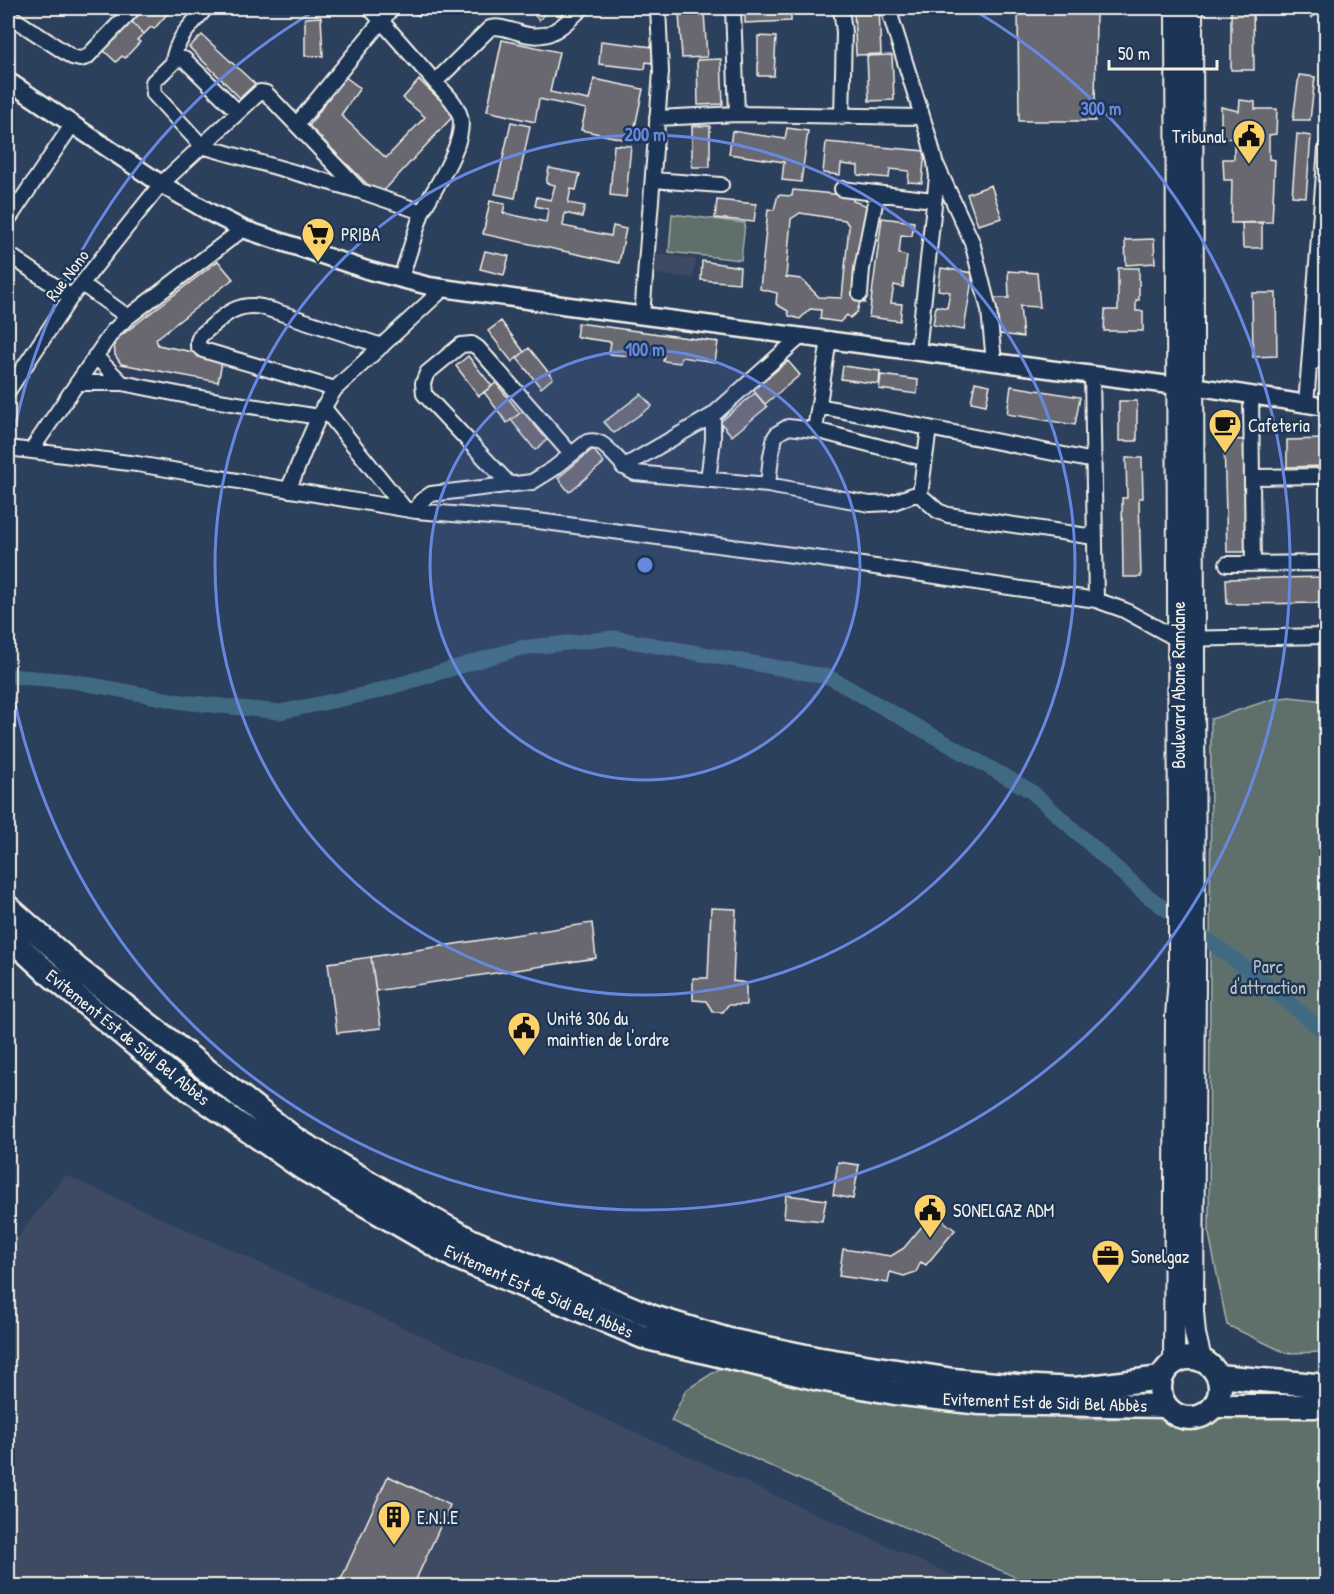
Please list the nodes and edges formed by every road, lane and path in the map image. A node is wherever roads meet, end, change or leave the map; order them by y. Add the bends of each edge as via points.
1 (134, 8) edge
2 (206, 8) edge
3 (370, 8) edge
4 (392, 8) edge
5 (582, 8) edge
6 (658, 8) edge
7 (733, 8) edge
8 (842, 8) edge
9 (888, 8) edge
10 (1176, 8) edge
11 (1192, 8) edge
12 (8, 15) edge
13 (381, 20) junction
14 (173, 62) junction
15 (8, 81) edge
16 (435, 82) junction
17 (238, 112) junction
18 (737, 114) junction
19 (842, 117) junction
20 (921, 117) junction
21 (657, 118) junction
22 (297, 124) junction
23 (72, 125) junction
24 (202, 146) junction
25 (1326, 148) edge
26 (935, 162) junction
27 (653, 180) junction
28 (161, 184) junction
29 (721, 184) dead end
30 (842, 189) dead end
31 (360, 191) junction
32 (877, 193) junction
33 (933, 200) junction
34 (422, 212) junction
35 (8, 220) edge
36 (243, 229) junction
37 (8, 254) edge
38 (401, 278) junction
39 (1321, 280) edge
40 (82, 284) junction
41 (444, 288) junction
42 (860, 294) dead end
43 (71, 297) junction
44 (642, 316) junction
45 (128, 317) junction
46 (800, 337) junction
47 (829, 339) junction
48 (382, 346) junction
49 (918, 352) junction
50 (1326, 354) edge
51 (95, 356) junction
52 (994, 362) junction
53 (1309, 366) junction
54 (1092, 375) junction
55 (77, 383) junction
56 (122, 383) junction
57 (1185, 386) junction
58 (335, 389) junction
59 (8, 391) edge
60 (1251, 396) junction
61 (1306, 405) junction
62 (819, 406) junction
63 (1326, 407) edge
64 (321, 412) junction
65 (713, 415) junction
66 (929, 428) junction
67 (815, 430) junction
68 (8, 448) edge
69 (33, 449) junction
70 (572, 454) junction
71 (923, 458) junction
72 (1094, 461) junction
73 (623, 467) junction
74 (1326, 476) edge
75 (1252, 477) junction
76 (708, 480) junction
77 (509, 484) junction
78 (768, 485) junction
79 (288, 490) junction
80 (920, 495) junction
81 (410, 510) junction
82 (1094, 537) junction
83 (1253, 563) junction
84 (1326, 563) edge
85 (1227, 564) dead end
86 (1096, 600) junction
87 (1326, 636) edge
88 (1185, 639) junction
89 (8, 907) edge
90 (8, 936) edge
91 (1187, 975) junction
92 (1202, 1359) junction
93 (1168, 1370) junction
94 (1218, 1376) junction
95 (1326, 1386) edge
96 (1166, 1406) junction
97 (1214, 1406) junction
98 (1326, 1407) edge

1 - 12 street via 87,57 80,59
2 - 14 street via 179,40
3 - 13 street
4 - 13 street
5 - 16 street via 560,28 544,36 504,27 490,28
6 - 21 street via 661,53
7 - 18 street
8 - 19 street
9 - 20 street
10 - 57 main road, Boulevard Abane Ramdane
11 - 57 main road, Boulevard Abane Ramdane
13 - 16 street
13 - 22 street
14 - 17 street via 186,60
14 - 24 street via 155,79 153,92
15 - 23 street
16 - 34 street via 452,101 461,124 453,154
17 - 22 street, Rue Nono via 262,91
17 - 24 street, Rue Nono
18 - 19 street
18 - 21 street
19 - 20 street
20 - 26 street
21 - 27 street
22 - 31 street
23 - 28 street
23 - 35 street
24 - 28 street, Rue Nono
24 - 31 street
25 - 39 street
26 - 33 street
26 - 52 street via 972,242 989,310
27 - 29 street
27 - 44 street
28 - 36 street
28 - 40 street, Rue Nono
30 - 32 street
31 - 34 street
32 - 33 street
32 - 42 street
33 - 49 street
34 - 38 street
36 - 38 street via 342,263
36 - 45 street
37 - 43 street
38 - 41 street
39 - 53 street
40 - 43 street, Rue Nono
40 - 45 street
41 - 44 street
41 - 48 street
43 - 59 street, Rue Nono
44 - 46 street
45 - 51 street
46 - 47 street
46 - 65 street
47 - 49 street
47 - 62 street
48 - 58 street
48 - 58 street via 247,305 234,309 198,341 203,350
49 - 52 street
50 - 53 street
51 - 55 street
51 - 56 street
52 - 54 street
53 - 61 street
54 - 57 street
54 - 72 street
55 - 56 street
55 - 69 street
56 - 64 street via 188,396
57 - 60 street
57 - 88 main road, Boulevard Abane Ramdane
58 - 64 street
60 - 61 street
60 - 75 street
61 - 63 street
62 - 66 street
62 - 67 street
64 - 79 street
64 - 81 street
65 - 73 street
65 - 76 street
66 - 71 street
66 - 72 street
67 - 71 street
67 - 78 street via 788,428 778,433 773,443
68 - 69 street
69 - 79 street
70 - 73 street via 587,442 598,441
70 - 77 street via 532,482
70 - 77 street via 478,348 460,345 427,373 424,394
71 - 80 street
72 - 82 street
73 - 76 street via 635,473
74 - 75 street
75 - 83 street
76 - 78 street
77 - 81 street via 431,494
78 - 80 street via 878,504
79 - 81 street
80 - 82 street via 938,511 948,514
81 - 86 street via 538,521
82 - 86 street
83 - 84 street
83 - 85 street
86 - 88 street
87 - 88 street
88 - 91 main road, Boulevard Abane Ramdane
89 - 93 highway, Evitement Est de Sidi Bel Abbès via 79,970 295,1139 472,1240 653,1317 729,1340 953,1380 1075,1389
90 - 96 highway, Evitement Est de Sidi Bel Abbès via 190,1090 302,1168 455,1257 643,1337 895,1393 980,1403
91 - 92 main road, Boulevard Abane Ramdane via 1193,1311
91 - 93 main road, Boulevard Abane Ramdane via 1176,1029
92 - 93 highway via 1183,1358
92 - 94 highway
93 - 96 highway via 1160,1388
94 - 95 highway
94 - 97 highway via 1219,1397
96 - 97 highway via 1187,1418 1206,1413
97 - 98 highway

